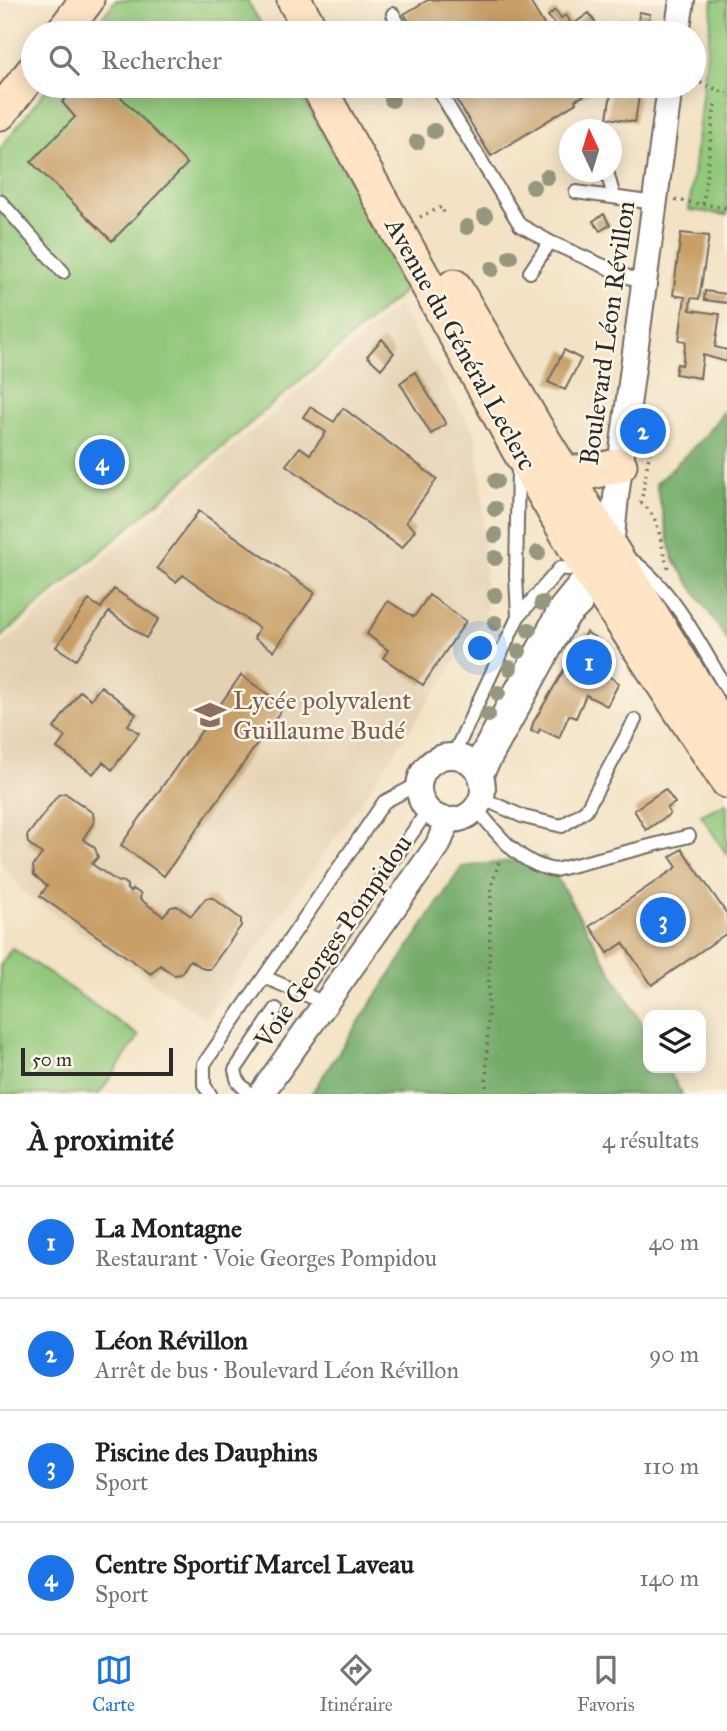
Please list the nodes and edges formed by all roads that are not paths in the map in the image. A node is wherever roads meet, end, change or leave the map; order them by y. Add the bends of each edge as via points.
1 (87, 0) edge
2 (271, 0) edge
3 (294, 0) edge
4 (682, 0) edge
5 (393, 14) dead end
6 (71, 21) edge
7 (282, 21) edge
8 (306, 21) edge
9 (397, 21) edge
10 (679, 21) edge
11 (21, 85) edge
12 (325, 98) edge
13 (350, 98) edge
14 (443, 98) edge
15 (668, 98) edge
16 (2, 106) edge
17 (610, 182) edge
18 (576, 192) dead end
19 (614, 197) junction
20 (655, 200) junction
21 (0, 201) edge
22 (550, 242) junction
23 (63, 272) dead end
24 (530, 272) dead end
25 (644, 284) junction
26 (518, 449) junction
27 (620, 465) junction
28 (564, 472) junction
29 (611, 547) junction
30 (589, 572) junction
31 (599, 608) junction
32 (518, 617) junction
33 (727, 690) edge
34 (635, 720) dead end
35 (727, 736) edge
36 (453, 756) junction
37 (727, 781) edge
38 (418, 784) junction
39 (479, 789) junction
40 (438, 815) junction
41 (689, 836) dead end
42 (264, 977) junction
43 (302, 993) junction
44 (325, 1003) junction
45 (276, 1009) dead end
46 (210, 1094) edge
47 (250, 1094) edge
48 (261, 1094) edge

1 - 6 main road
2 - 7 main road
3 - 8 main road
4 - 10 street
5 - 9 lane
11 - 16 main road
12 - 26 main road, Avenue du Général Leclerc
13 - 28 main road, Avenue du Général Leclerc via 431,217 499,366
14 - 22 lane via 520,225
15 - 20 street, Boulevard Léon Révillon
17 - 19 lane
18 - 19 lane
19 - 20 lane
20 - 25 street, Boulevard Léon Révillon
21 - 23 lane
22 - 24 lane
22 - 25 lane
25 - 27 street, Boulevard Léon Révillon
26 - 30 main road, Avenue du Général Leclerc
26 - 32 lane
27 - 28 main road
27 - 29 street, Boulevard Léon Révillon
28 - 29 main road, Avenue du Général Leclerc
29 - 30 street
29 - 33 lane, Avenue du Général Leclerc via 647,570
29 - 35 main road
30 - 31 main road, Avenue du Général Leclerc
30 - 32 lane via 559,568
30 - 39 street via 562,607
31 - 37 main road, Avenue du Général Leclerc
31 - 39 lane via 571,621
32 - 36 lane
34 - 39 lane via 586,810 562,826 524,817
36 - 38 street via 427,765
36 - 39 street via 464,758
38 - 40 street via 419,797
38 - 42 lane via 384,802
39 - 40 street via 459,820
39 - 41 lane via 505,843 541,868 555,870
40 - 43 lane
40 - 44 street, Voie Georges Pompidou via 438,845
42 - 43 lane
42 - 46 lane via 204,1064 204,1085
43 - 44 lane
44 - 48 street, Voie Georges Pompidou
45 - 47 lane via 235,1070 238,1082

